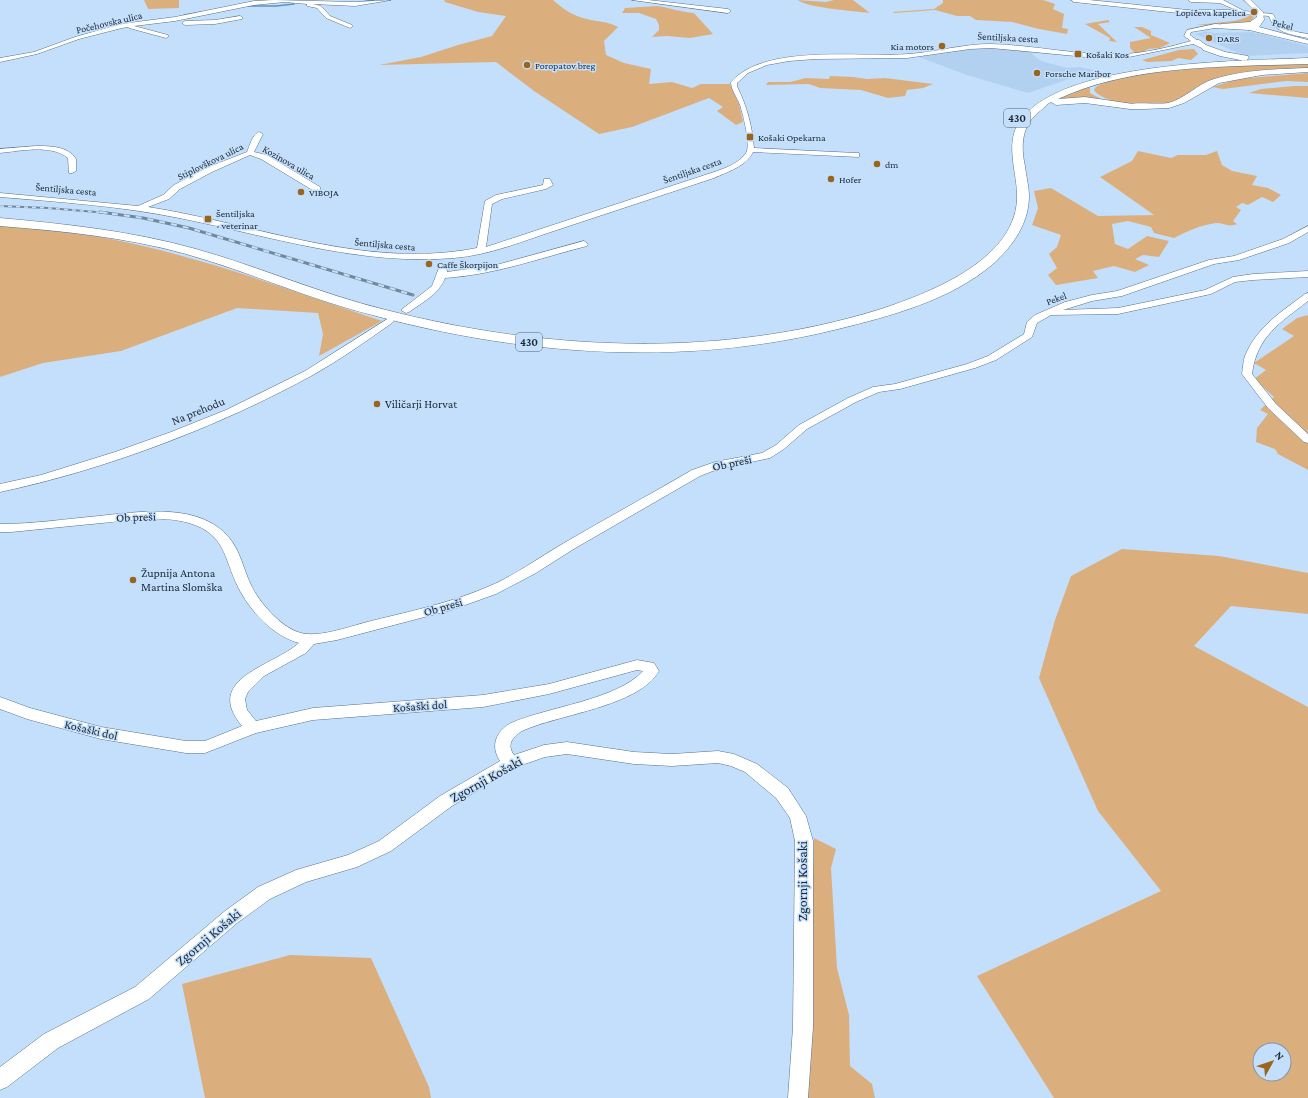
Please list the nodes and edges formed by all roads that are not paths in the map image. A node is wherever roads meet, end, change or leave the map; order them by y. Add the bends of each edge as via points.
1 (388, 0) edge
2 (635, 0) edge
3 (1074, 0) edge
4 (1146, 0) edge
5 (1191, 0) edge
6 (1213, 0) edge
7 (1247, 0) edge
8 (294, 1) edge
9 (218, 4) dead end
10 (215, 10) junction
11 (728, 10) dead end
12 (1188, 12) junction
13 (1243, 12) junction
14 (1257, 15) junction
15 (240, 18) dead end
16 (138, 23) junction
17 (350, 26) dead end
18 (1224, 26) joint
19 (1251, 27) junction
20 (115, 28) junction
21 (1195, 29) junction
22 (1188, 32) junction
23 (166, 36) dead end
24 (1308, 36) edge
25 (1179, 42) junction
26 (1196, 42) junction
27 (1308, 42) edge
28 (1166, 48) junction
29 (1206, 48) junction
30 (0, 60) edge
31 (1292, 60) junction
32 (1308, 60) edge
33 (1179, 66) junction
34 (1308, 70) edge
35 (1129, 74) junction
36 (1130, 106) junction
37 (1028, 115) junction
38 (259, 134) dead end
39 (752, 150) junction
40 (0, 151) edge
41 (250, 153) junction
42 (856, 155) dead end
43 (72, 171) dead end
44 (548, 181) dead end
45 (1017, 185) junction
46 (317, 189) dead end
47 (0, 195) edge
48 (1018, 204) junction
49 (139, 208) junction
50 (0, 218) edge
51 (0, 222) edge
52 (1308, 229) edge
53 (584, 244) dead end
54 (481, 251) junction
55 (444, 258) junction
56 (1308, 274) edge
57 (442, 275) junction
58 (1308, 296) edge
59 (406, 310) dead end
60 (1044, 314) junction
61 (390, 321) dead end
62 (1308, 440) edge
63 (0, 488) edge
64 (0, 528) edge
65 (309, 640) junction
66 (0, 702) edge
67 (252, 728) junction
68 (510, 763) junction
69 (0, 1080) edge
70 (798, 1098) edge

1 - 8 street via 355,4
2 - 11 street
3 - 12 street
4 - 12 street via 1162,7
5 - 6 street
6 - 13 street
7 - 14 main road
8 - 10 street, Počehovska ulica via 254,3
8 - 17 street via 318,7 328,17
9 - 10 street
10 - 16 street, Počehovska ulica via 175,19
12 - 13 street
13 - 14 street
14 - 19 main road via 1259,22
14 - 24 street via 1271,15 1273,22 1280,28
15 - 16 street via 207,22
16 - 20 street, Počehovska ulica
18 - 19 main road, Pekel
18 - 21 street
19 - 27 main road, Pekel
20 - 23 street via 131,27
20 - 30 street, Počehovska ulica via 35,53
21 - 22 street
21 - 26 street via 1192,34
22 - 25 street via 1183,34 1183,39
22 - 26 street via 1188,37
25 - 26 street, Šentiljska cesta
25 - 28 street, Šentiljska cesta
26 - 28 street, Šentiljska cesta
26 - 29 main road
28 - 39 street, Šentiljska cesta via 1139,55 1108,56 1018,47 979,46 907,56 812,57 766,65 745,73 734,82 749,127
29 - 31 highway via 1244,58
29 - 33 highway via 1216,56 1203,62
31 - 32 highway, 430
31 - 33 highway, 430
32 - 35 highway, 430
33 - 45 highway, 430 via 1117,73 1090,79 1052,92 1030,105 1011,128 1008,151
34 - 36 main road via 1232,78 1208,84 1182,101 1169,105
35 - 36 highway via 1096,84 1091,90 1105,99
35 - 37 highway, 430 via 1086,84 1060,94
36 - 37 highway via 1068,100 1053,102
37 - 45 highway, 430 via 1017,140
38 - 41 street, Stiplovškova ulica
39 - 42 street
39 - 54 street, Šentiljska cesta via 733,167 710,176
40 - 43 street via 34,148 62,151 73,161
41 - 46 street, Kozinova ulica via 264,157
41 - 49 street, Stiplovškova ulica via 197,176 177,187 166,197
44 - 54 street via 549,185 546,187 488,203
45 - 48 highway, 430
47 - 49 street, Šentiljska cesta
48 - 50 highway, 430 via 1002,231 974,261 924,290 878,308 772,332 701,340 634,342 555,340 448,324 379,306 158,238 65,222
48 - 51 highway, 430 via 1020,218 1013,233 985,264 934,294 895,309 840,325 776,337 689,346 639,348 506,340 459,332 374,312 227,263 153,242 59,226
49 - 55 street, Šentiljska cesta via 353,252 410,258
52 - 60 street, Pekel via 1286,241 1236,258 1206,264 1119,294 1068,304
53 - 57 street via 465,275
54 - 55 street, Šentiljska cesta
55 - 57 street
56 - 60 street, Pekel via 1233,280 1208,292 1118,311
57 - 59 street via 438,286
58 - 62 street via 1275,323 1257,342 1249,357 1247,374 1272,406
60 - 65 street, Ob preši via 1032,322 1028,335 992,358 896,387 877,389 852,400 803,427 766,456 715,466 696,473 507,584 451,605
61 - 63 street, Na prehodu via 303,376 208,422 160,441 60,474
64 - 65 street, Ob preši via 145,515 193,520 207,526 227,543 245,587 264,614 292,636
65 - 67 street via 297,652 261,671 242,688 238,699 239,710
66 - 67 street, Košaški dol via 27,713 101,733 186,747 205,747
67 - 68 street, Košaški dol via 312,714 483,701 549,689 637,665 649,667 652,671 648,677 634,686 574,710 526,723 508,733 502,744 504,754
68 - 69 street, Zgornji Košaki via 446,801 385,846 351,862 302,875 264,892 142,993 51,1041
68 - 70 street, Zgornji Košaki via 544,751 567,748 634,758 672,760 718,757 734,760 751,768 782,793 798,816 804,841 803,1027

